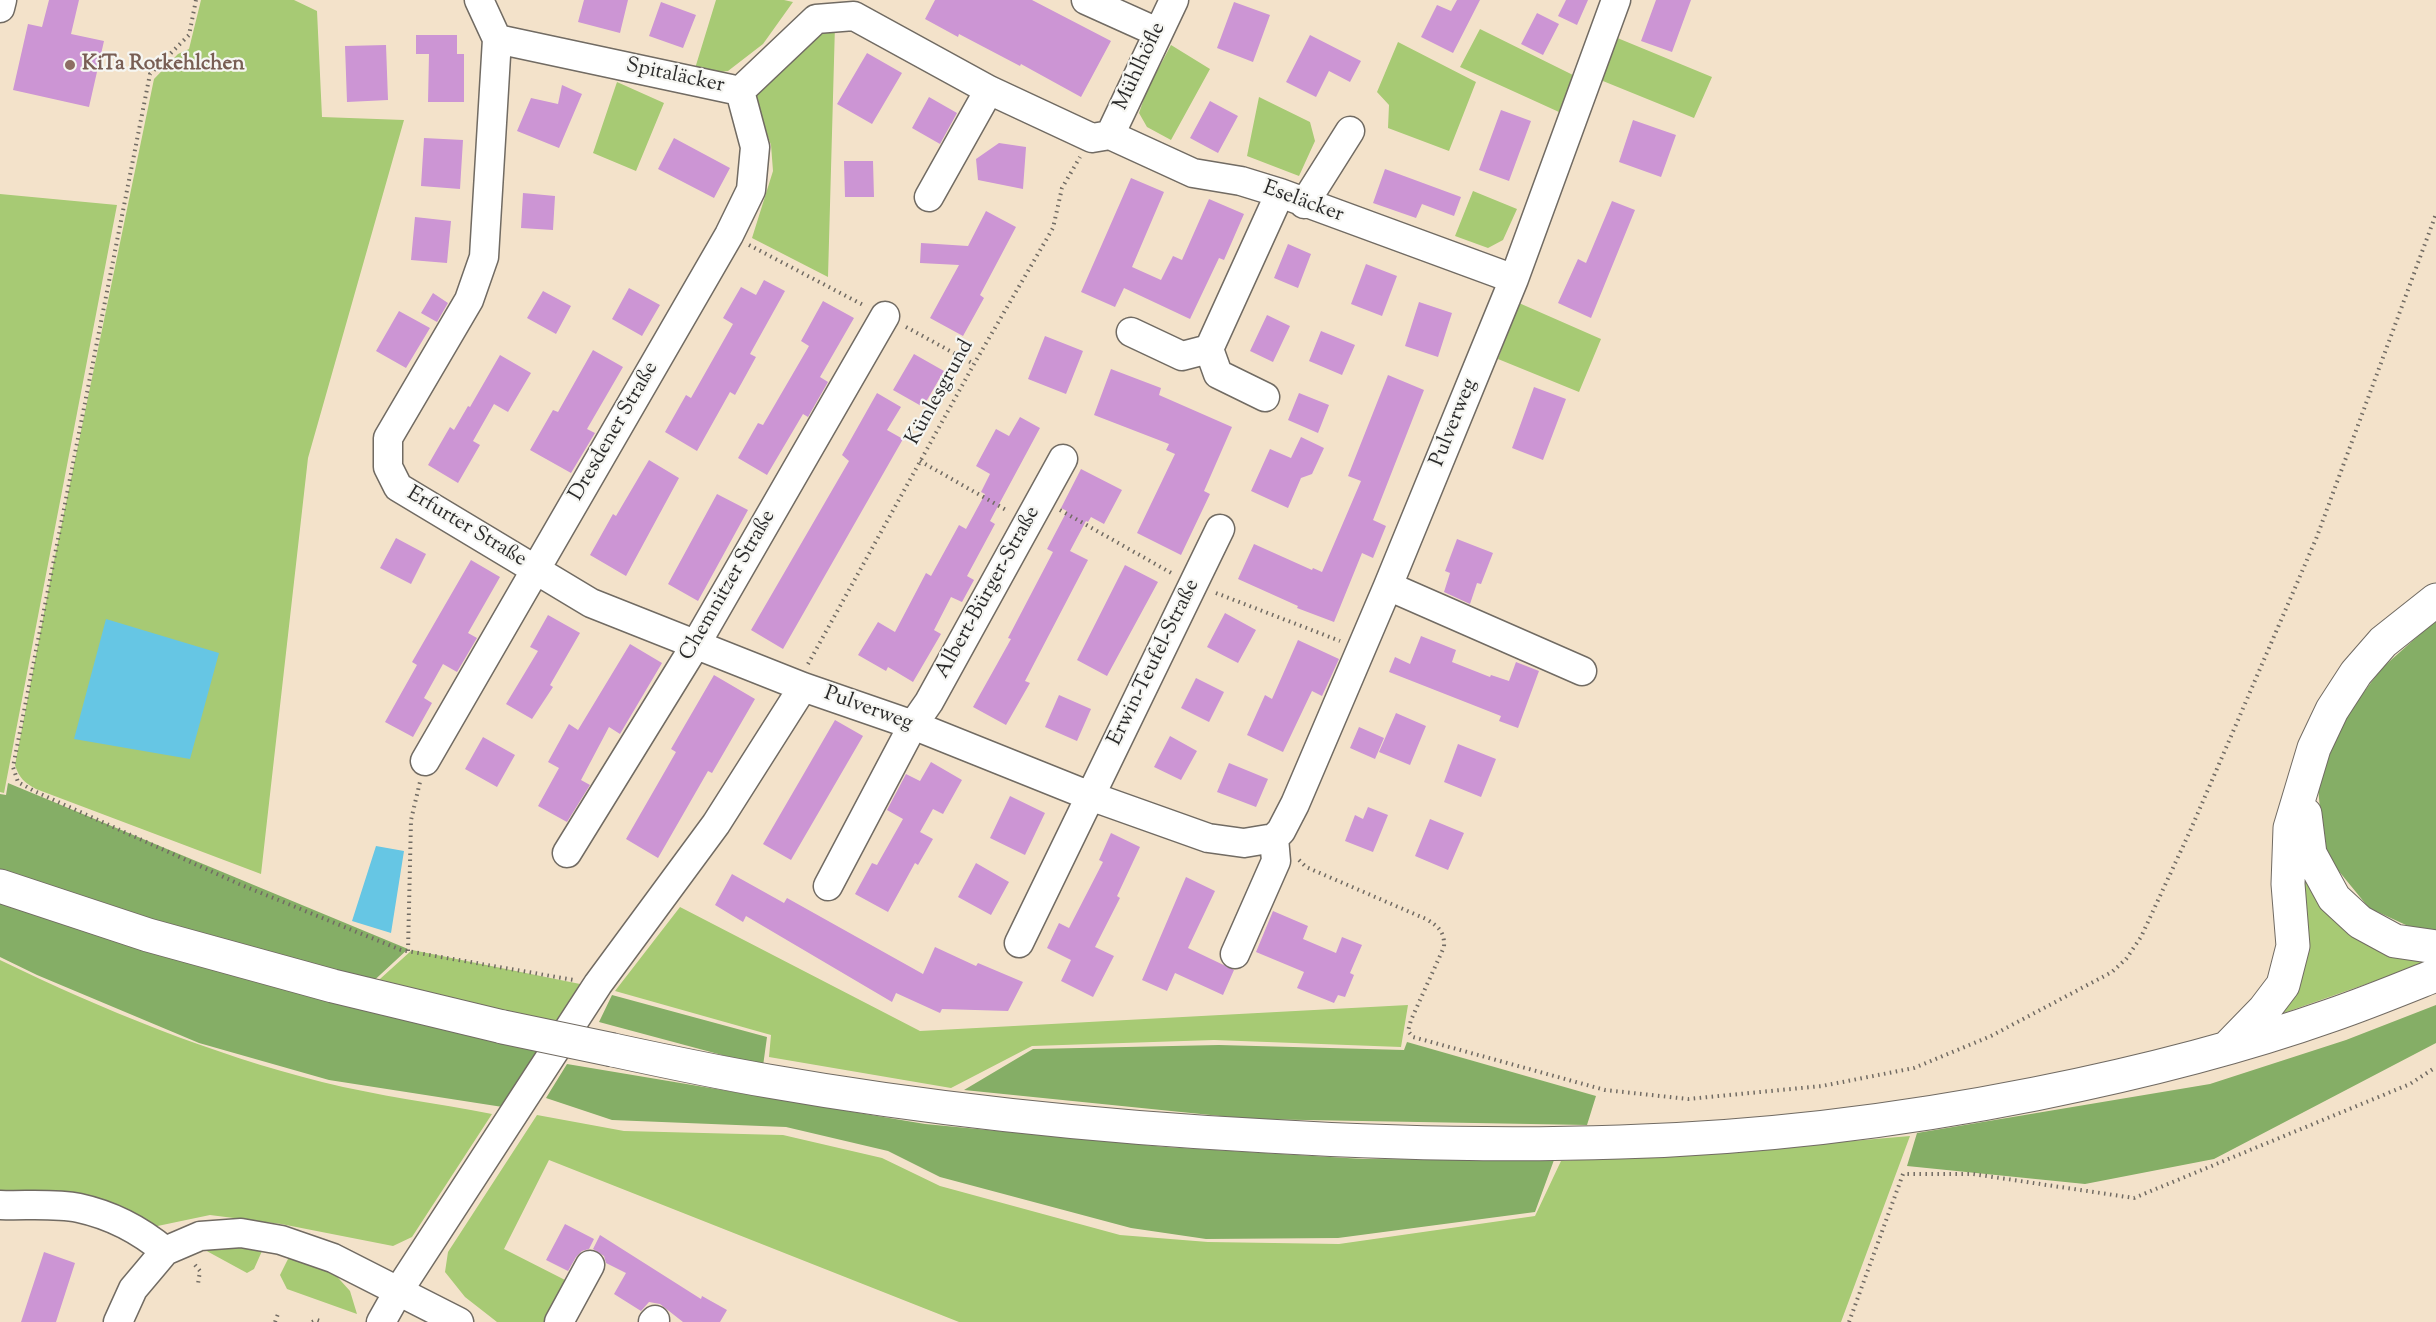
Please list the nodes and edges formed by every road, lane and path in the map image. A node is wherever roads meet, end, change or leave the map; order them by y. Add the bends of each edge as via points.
1 (2, 0) edge
2 (196, 0) edge
3 (479, 0) edge
4 (1086, 0) edge
5 (1174, 0) edge
6 (1616, 0) edge
7 (0, 8) edge
8 (1157, 32) junction
9 (497, 39) junction
10 (989, 90) junction
11 (740, 91) junction
12 (1350, 131) dead end
13 (1101, 137) junction
14 (928, 197) dead end
15 (1292, 198) junction
16 (2436, 214) edge
17 (729, 235) junction
18 (1514, 279) junction
19 (885, 316) junction
20 (1131, 332) dead end
21 (1209, 349) junction
22 (974, 364) junction
23 (1265, 397) dead end
24 (1063, 459) dead end
25 (920, 461) junction
26 (1034, 511) junction
27 (1220, 529) dead end
28 (535, 570) junction
29 (1192, 585) junction
30 (1388, 586) junction
31 (2436, 600) edge
32 (696, 644) junction
33 (1362, 648) junction
34 (1582, 671) dead end
35 (806, 674) junction
36 (913, 725) junction
37 (425, 761) joint
38 (2302, 789) junction
39 (1090, 796) junction
40 (1274, 838) junction
41 (567, 853) dead end
42 (0, 886) edge
43 (828, 886) dead end
44 (1019, 943) dead end
45 (2436, 947) edge
46 (408, 951) junction
47 (1235, 954) dead end
48 (2436, 975) edge
49 (598, 984) junction
50 (2228, 1047) junction
51 (2436, 1067) edge
52 (0, 1205) edge
53 (165, 1251) junction
54 (590, 1264) dead end
55 (399, 1290) junction
56 (278, 1314) dead end
57 (118, 1322) edge
58 (275, 1322) edge
59 (312, 1322) edge
60 (322, 1322) edge
61 (381, 1322) edge
62 (459, 1322) edge
63 (560, 1322) edge
64 (1849, 1322) edge

1 - 7 street
2 - 46 path via 189,35 150,74 13,768 18,782 34,791 239,884
3 - 9 street
4 - 8 street
5 - 8 street, Mühlhöfle
6 - 18 street, Pulverweg
8 - 13 street, Mühlhöfle
9 - 11 street, Spitaläcker
9 - 28 street, Erfurter Straße via 484,257 470,300 388,438 388,467 399,487
10 - 11 street, Spitaläcker via 854,16 816,19
10 - 13 street, Spitaläcker
10 - 14 street
11 - 17 street, Dresdener Straße via 755,147 751,190
12 - 15 street
13 - 15 street, Eseläcker via 1193,172 1241,181
13 - 22 path, Künlesgrund via 1062,188 1053,228
15 - 18 street, Eseläcker
15 - 21 street
16 - 40 path via 2312,550 2141,937 2112,972 1991,1036 1914,1068 1822,1086 1688,1099 1605,1090 1413,1038 1408,1032 1411,1020 1444,947 1438,927 1306,867
17 - 19 path
17 - 28 street, Dresdener Straße
18 - 30 street, Pulverweg
19 - 22 path
19 - 32 street, Chemnitzer Straße
20 - 21 street via 1182,356
21 - 23 street via 1218,374
22 - 25 path, Künlesgrund
24 - 26 street, Albert-Bürger-Straße
25 - 26 path
25 - 35 path, Künlesgrund
26 - 29 path
26 - 36 street, Albert-Bürger-Straße
27 - 29 street, Erwin-Teufel-Straße
28 - 32 street, Erfurter Straße via 591,603
28 - 37 street, Dresdener Straße
29 - 33 path
29 - 39 street, Erwin-Teufel-Straße
30 - 33 street, Pulverweg
30 - 34 street
31 - 38 main road via 2383,642 2356,674 2332,710 2314,748
32 - 35 street, Erfurter Straße
32 - 41 street, Chemnitzer Straße
33 - 40 street, Pulverweg via 1295,804
35 - 36 street, Pulverweg
35 - 49 street, Pulverweg via 716,824
36 - 39 street, Pulverweg
36 - 43 street, Albert-Bürger-Straße
37 - 46 path via 411,820
38 - 45 main road via 2310,854 2334,898 2360,922 2395,941
38 - 50 main road via 2290,828 2288,884 2293,946 2283,985
39 - 40 street, Pulverweg via 1208,838 1244,843
39 - 44 street, Erwin-Teufel-Straße
40 - 47 street via 1276,861
42 - 50 main road, bridge via 148,935 333,986 613,1050 768,1081 924,1105 1173,1131 1395,1143 1519,1144 1765,1133 1895,1118 2038,1093
46 - 49 path
48 - 50 main road via 2331,1016
49 - 55 street, Pulverweg
51 - 64 path via 2410,1084 2134,1198 1973,1174 1903,1174
52 - 53 street via 77,1208 143,1233
53 - 55 street via 200,1236 241,1233 280,1240 322,1255
53 - 57 street via 134,1289
54 - 63 street
55 - 61 street, Pulverweg
55 - 62 street
56 - 58 path
59 - 60 path

